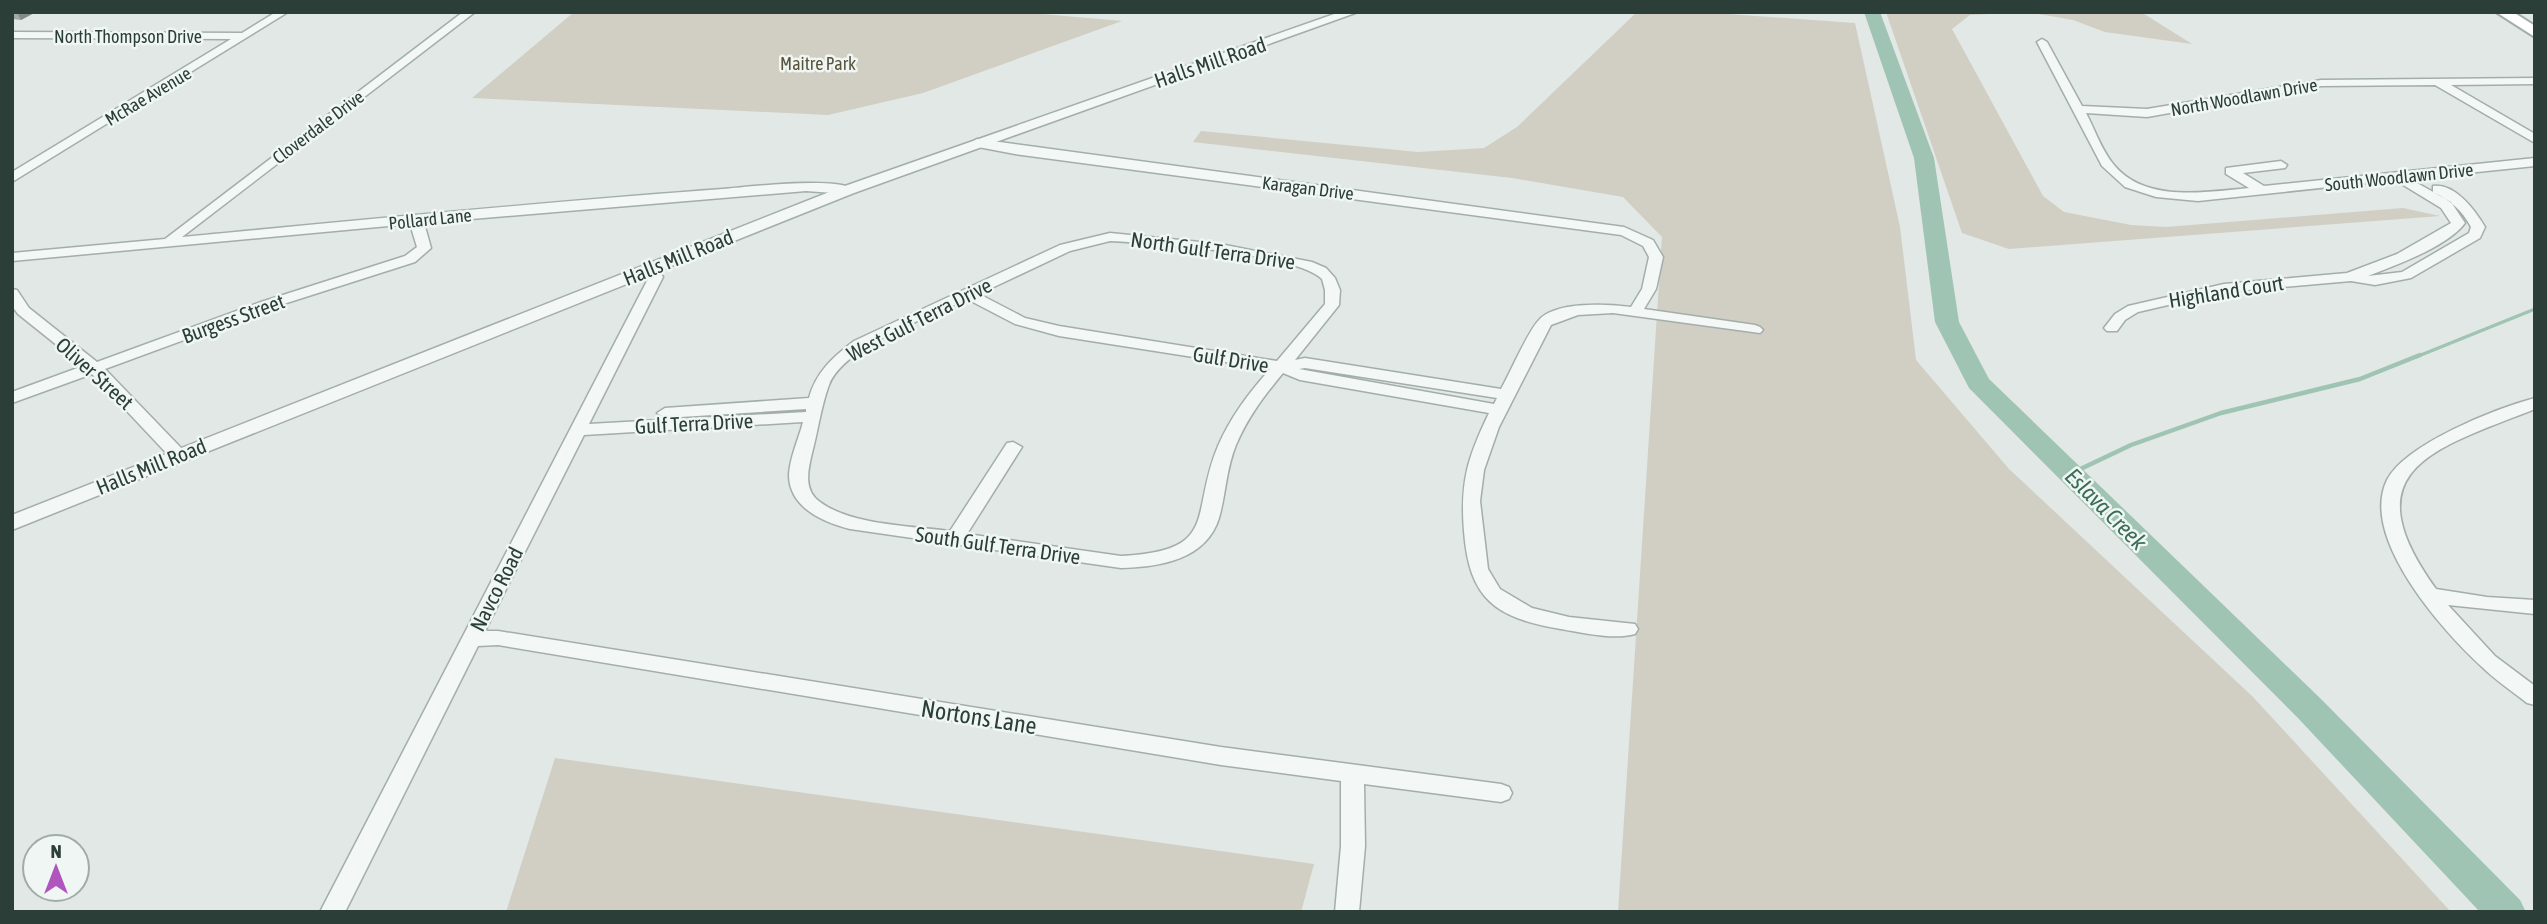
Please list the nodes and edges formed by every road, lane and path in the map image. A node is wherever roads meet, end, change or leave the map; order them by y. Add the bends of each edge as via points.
1 (283, 12) edge
2 (470, 12) edge
3 (1352, 12) edge
4 (2502, 12) edge
5 (2517, 12) edge
6 (2535, 23) edge
7 (2535, 33) edge
8 (12, 35) edge
9 (244, 36) junction
10 (2042, 42) dead end
11 (2436, 81) junction
12 (2535, 81) edge
13 (2080, 109) junction
14 (2535, 139) edge
15 (977, 143) junction
16 (2535, 162) edge
17 (2281, 165) dead end
18 (2413, 176) junction
19 (2398, 177) junction
20 (12, 178) edge
21 (848, 190) junction
22 (2263, 191) junction
23 (419, 220) junction
24 (169, 243) junction
25 (1081, 244) joint
26 (12, 257) edge
27 (649, 268) junction
28 (2349, 277) junction
29 (12, 293) edge
30 (967, 293) junction
31 (1636, 312) junction
32 (2112, 328) dead end
33 (1755, 330) dead end
34 (1280, 366) junction
35 (94, 368) junction
36 (12, 398) edge
37 (1505, 402) junction
38 (2535, 403) edge
39 (813, 410) junction
40 (580, 425) junction
41 (806, 439) joint
42 (1013, 447) dead end
43 (178, 455) junction
44 (12, 523) edge
45 (954, 539) junction
46 (2430, 595) junction
47 (2535, 607) edge
48 (1628, 629) dead end
49 (470, 639) junction
50 (2535, 697) edge
51 (1352, 774) junction
52 (1502, 793) dead end
53 (332, 912) edge
54 (1347, 912) edge

1 - 9 street, McRae Avenue
2 - 24 street, Cloverdale Drive
3 - 15 street, Halls Mill Road
4 - 7 main road
5 - 6 main road
8 - 9 street, North Thompson Drive
9 - 20 street, McRae Avenue
10 - 13 street, South Woodlawn Drive
11 - 12 street, North Woodlawn Drive
11 - 13 street, North Woodlawn Drive via 2321,83 2147,113
11 - 14 street
13 - 22 street, South Woodlawn Drive via 2108,166 2130,184 2198,197
15 - 21 street, Halls Mill Road
15 - 31 street, Karagan Drive via 1598,226 1639,237 1656,257 1653,278
16 - 18 street, South Woodlawn Drive
17 - 22 street via 2230,171
18 - 19 street, South Woodlawn Drive
18 - 28 street, Highland Court via 2463,204 2477,226 2475,234 2406,275 2375,281
19 - 22 street, South Woodlawn Drive
19 - 28 street, Highland Court via 2446,205 2458,223 2390,264
21 - 23 street, Pollard Lane via 745,190
21 - 27 street, Halls Mill Road
23 - 24 street, Pollard Lane
23 - 35 street, Burgess Street via 416,225 424,248 410,259
24 - 26 street, Pollard Lane
25 - 30 street, West Gulf Terra Drive
25 - 34 street, North Gulf Terra Drive via 1124,237 1260,255 1320,270 1333,290 1332,304
27 - 40 street, Navco Road via 656,278
27 - 43 street, Halls Mill Road
28 - 32 street, Highland Court via 2224,288 2160,301 2133,309
29 - 35 street, Oliver Street via 23,311
30 - 34 street, Gulf Drive via 1020,321 1059,331
30 - 39 street, West Gulf Terra Drive via 848,352 827,373
31 - 33 street
31 - 37 street via 1572,310 1545,322
34 - 37 street, Gulf Drive via 1300,375 1382,382
34 - 45 street, South Gulf Terra Drive via 1246,408 1227,446 1209,520 1197,541 1183,551 1121,562
35 - 36 street, Burgess Street
35 - 43 street, Oliver Street
37 - 48 street via 1471,489 1475,566 1483,583 1512,607 1539,616
38 - 46 street via 2446,440 2417,458 2396,480 2390,496 2394,530 2413,575
39 - 40 street, Gulf Terra Drive
39 - 41 street, West Gulf Terra Drive
40 - 49 street, Navco Road
41 - 45 street, South Gulf Terra Drive via 798,475 803,495 820,511 850,523
42 - 45 street
43 - 44 street, Halls Mill Road
46 - 47 street
46 - 50 street via 2490,663
49 - 51 street, Nortons Lane via 498,638
49 - 53 street, Navco Road
51 - 52 street, Nortons Lane
51 - 54 street via 1353,845

